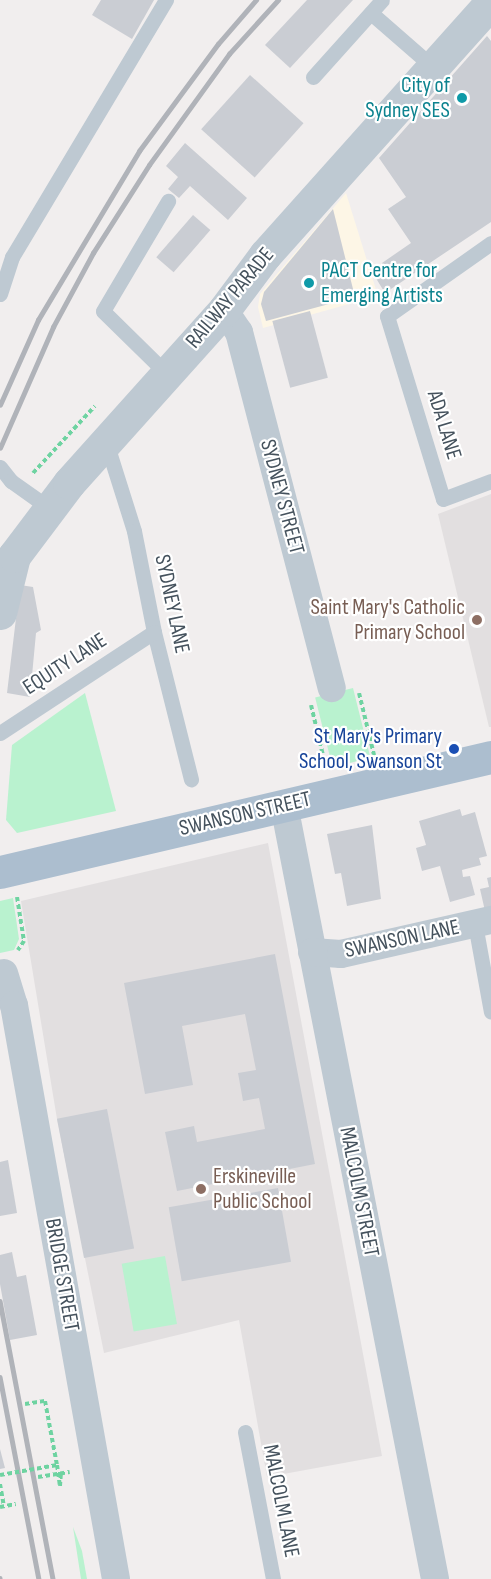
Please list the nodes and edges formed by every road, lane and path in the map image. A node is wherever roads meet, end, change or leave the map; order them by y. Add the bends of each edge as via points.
1 (166, 0) edge
2 (382, 0) edge
3 (490, 4) edge
4 (370, 13) junction
5 (433, 68) junction
6 (313, 77) dead end
7 (168, 201) dead end
8 (491, 243) edge
9 (0, 294) edge
10 (224, 310) junction
11 (166, 373) junction
12 (105, 439) junction
13 (0, 466) edge
14 (491, 481) edge
15 (49, 508) junction
16 (0, 613) edge
17 (154, 633) junction
18 (332, 688) junction
19 (0, 733) edge
20 (491, 757) edge
21 (375, 760) dead end
22 (326, 772) dead end
23 (191, 779) dead end
24 (284, 805) junction
25 (8, 883) edge
26 (483, 922) edge
27 (312, 952) junction
28 (4, 973) joint
29 (491, 1012) edge
30 (25, 1404) dead end
31 (244, 1432) dead end
32 (57, 1465) junction
33 (79, 1470) dead end
34 (61, 1473) junction
35 (0, 1475) edge
36 (38, 1478) dead end
37 (0, 1484) edge
38 (16, 1504) dead end
39 (2, 1507) edge
40 (116, 1579) edge
41 (273, 1579) edge
42 (435, 1579) edge

1 - 9 lane via 12,257
2 - 4 lane
3 - 5 street, RAILWAY PARADE
4 - 5 lane
4 - 6 lane
5 - 10 street, RAILWAY PARADE via 265,255
7 - 11 lane via 103,311
8 - 14 lane, ADA LANE via 387,316 443,499
10 - 11 street, RAILWAY PARADE
10 - 18 street, SYDNEY STREET via 239,332
11 - 12 street, RAILWAY PARADE
12 - 15 street, RAILWAY PARADE
12 - 17 lane, SYDNEY LANE via 134,531
13 - 15 lane via 11,481
15 - 16 street, RAILWAY PARADE via 14,556
17 - 19 lane, EQUITY LANE
17 - 23 lane, SYDNEY LANE
18 - 21 path via 356,682
18 - 22 path via 309,694
20 - 24 main road, SWANSON STREET
24 - 25 main road, SWANSON STREET
24 - 27 street, MALCOLM STREET
25 - 28 path via 24,941
26 - 27 street, SWANSON LANE via 341,954
26 - 29 lane
27 - 42 street, MALCOLM STREET
28 - 40 street, BRIDGE STREET via 14,1005
30 - 32 path, bridge via 45,1401
31 - 41 lane, MALCOLM LANE
32 - 34 path, bridge via 60,1486
32 - 35 path, bridge
33 - 34 path
34 - 36 path
37 - 39 path
38 - 39 path

